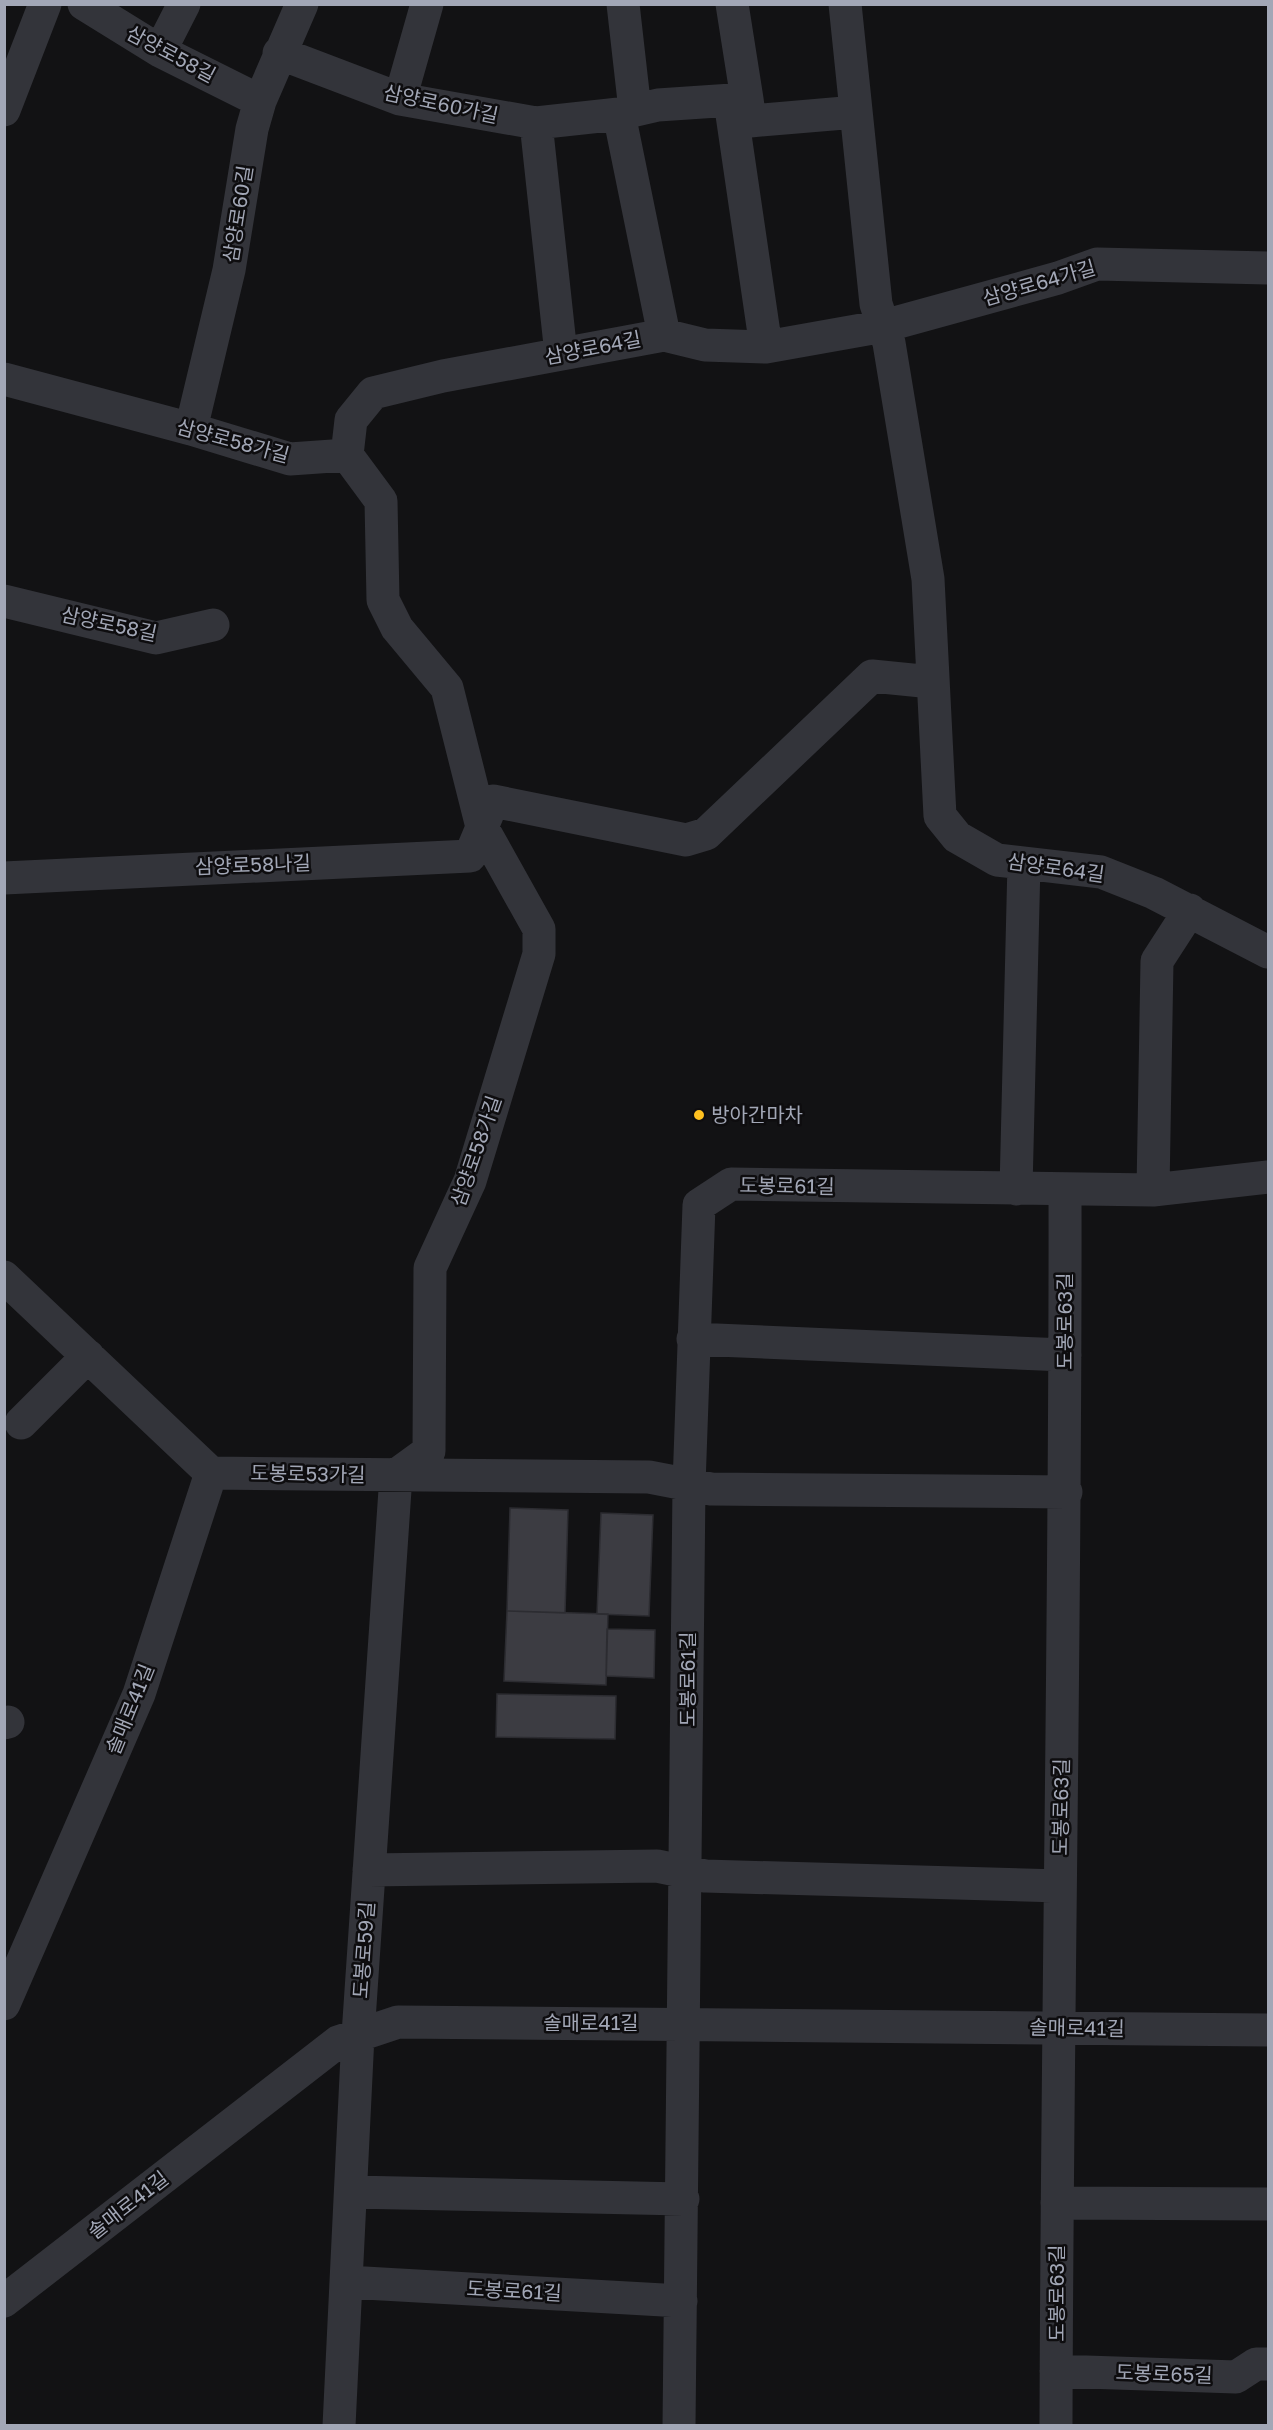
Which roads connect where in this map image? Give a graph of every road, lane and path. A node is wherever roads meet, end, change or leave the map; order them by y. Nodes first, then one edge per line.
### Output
1 (45, 4) edge
2 (84, 4) edge
3 (184, 4) edge
4 (302, 4) edge
5 (428, 4) edge
6 (623, 4) edge
7 (732, 4) edge
8 (845, 4) edge
9 (160, 51) junction
10 (279, 53) junction
11 (400, 99) junction
12 (738, 100) junction
13 (260, 101) junction
14 (4, 110) edge
15 (627, 112) junction
16 (856, 112) junction
17 (536, 123) junction
18 (1269, 268) edge
19 (884, 326) junction
20 (664, 334) junction
21 (766, 347) junction
22 (561, 354) junction
23 (4, 379) edge
24 (191, 429) junction
25 (347, 455) junction
26 (4, 601) edge
27 (213, 625) dead end
28 (932, 682) junction
29 (482, 826) junction
30 (1024, 863) junction
31 (4, 878) edge
32 (1190, 910) junction
33 (1269, 952) edge
34 (1267, 1184) edge
35 (1016, 1189) junction
36 (1065, 1189) junction
37 (1153, 1190) junction
38 (4, 1277) edge
39 (693, 1339) junction
40 (1065, 1355) junction
41 (88, 1356) junction
42 (21, 1423) dead end
43 (211, 1473) junction
44 (396, 1475) junction
45 (689, 1485) junction
46 (1066, 1492) junction
47 (369, 1870) junction
48 (686, 1873) junction
49 (1060, 1886) junction
50 (4, 2004) edge
51 (685, 2024) junction
52 (1058, 2028) junction
53 (1269, 2030) edge
54 (358, 2035) junction
55 (351, 2192) junction
56 (683, 2199) junction
57 (1057, 2203) junction
58 (1269, 2204) edge
59 (347, 2282) junction
60 (4, 2301) edge
61 (681, 2301) junction
62 (1269, 2364) edge
63 (1056, 2371) junction
64 (339, 2426) edge
65 (679, 2426) edge
66 (1056, 2426) edge

1 - 14 street
2 - 9 street, 삼양로58길
3 - 9 street
4 - 10 street, 삼양로60길
5 - 11 street
6 - 15 street
7 - 12 street
8 - 16 street, 삼양로64길
9 - 13 street, 삼양로58길
10 - 11 street, 삼양로60가길
10 - 13 street, 삼양로60길
11 - 17 street, 삼양로60가길
12 - 15 street, 삼양로60가길
12 - 16 street
12 - 21 street
13 - 24 street, 삼양로60길
15 - 17 street, 삼양로60가길
15 - 20 street
16 - 19 street, 삼양로64길
17 - 22 street
18 - 19 street, 삼양로64가길
19 - 21 street, 삼양로64길
19 - 28 street, 삼양로64길
20 - 21 street, 삼양로64길
20 - 22 street, 삼양로64길
22 - 25 street, 삼양로64길
23 - 24 street, 삼양로58가길
24 - 25 street, 삼양로58가길
25 - 29 street, 삼양로58가길
26 - 27 street, 삼양로58길
28 - 29 street
28 - 30 street, 삼양로64길
29 - 31 street, 삼양로58나길
29 - 44 street, 삼양로58가길
30 - 32 street, 삼양로64길
30 - 35 street
32 - 33 street, 삼양로64길
32 - 37 street
34 - 37 street, 도봉로61길
35 - 36 street, 도봉로61길
35 - 39 street, 도봉로61길
36 - 37 street, 도봉로61길
36 - 40 street, 도봉로63길
38 - 41 street
39 - 40 street
39 - 45 street, 도봉로61길
40 - 46 street, 도봉로63길
41 - 42 street
41 - 43 street
43 - 44 street, 도봉로53가길
43 - 50 street, 솔매로41길
44 - 45 street, 도봉로53가길
44 - 47 street, 도봉로59길
45 - 46 street
45 - 48 street, 도봉로61길
46 - 49 street, 도봉로63길
47 - 48 street
47 - 54 street, 도봉로59길
48 - 49 street
48 - 51 street, 도봉로61길
49 - 52 street, 도봉로63길
51 - 52 street, 솔매로41길
51 - 54 street, 솔매로41길
51 - 56 street, 도봉로61길
52 - 53 street, 솔매로41길
52 - 57 street, 도봉로63길
54 - 55 street, 도봉로59길
54 - 60 street, 솔매로41길
55 - 56 street
55 - 59 street, 도봉로59길
56 - 61 street, 도봉로61길
57 - 58 street
57 - 63 street, 도봉로63길
59 - 61 street, 도봉로61길
59 - 64 street, 도봉로59길
61 - 65 street, 도봉로61길
62 - 63 street, 도봉로65길
63 - 66 street, 도봉로63길

